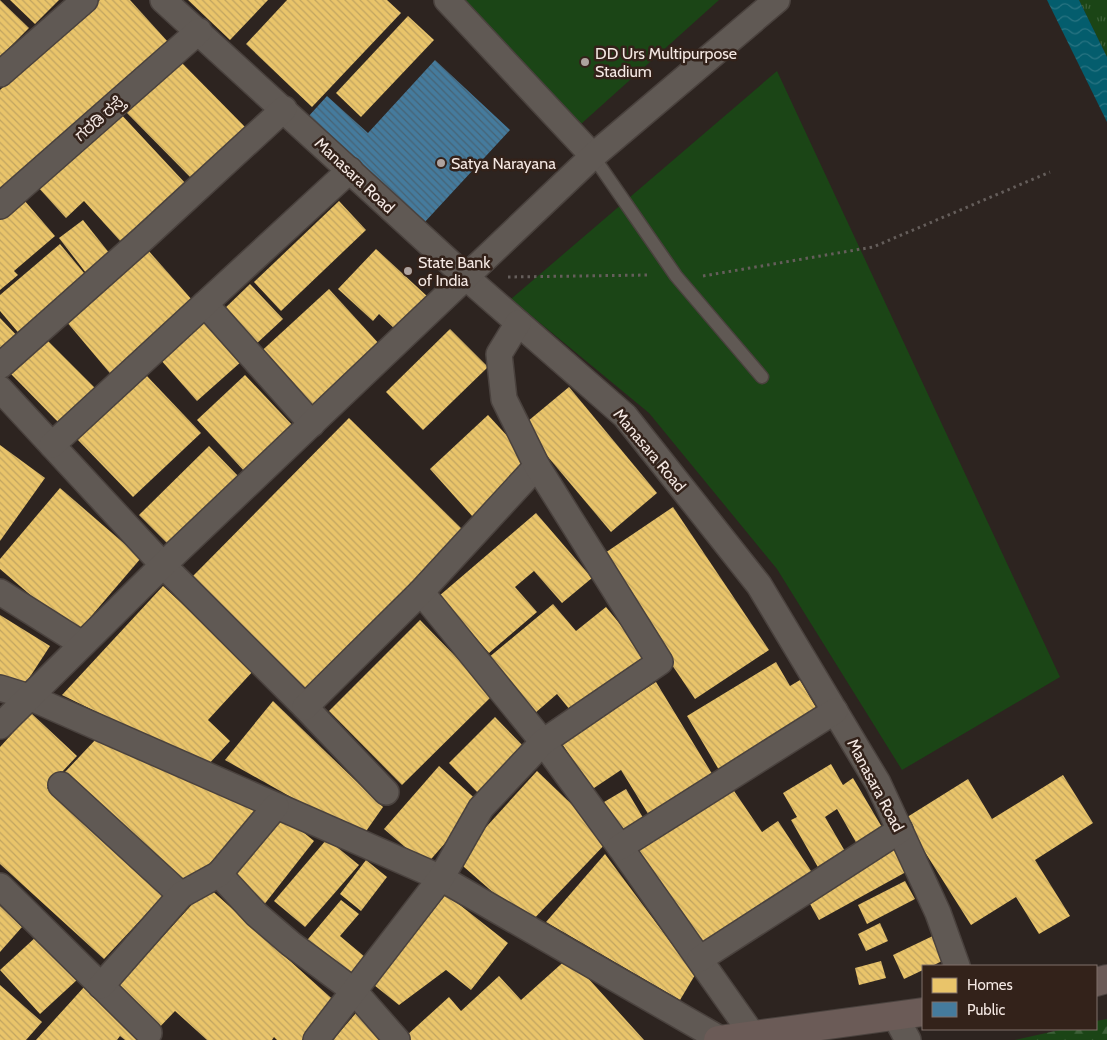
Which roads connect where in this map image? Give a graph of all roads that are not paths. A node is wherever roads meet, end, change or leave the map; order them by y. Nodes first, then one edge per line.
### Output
1 (85, 0) edge
2 (163, 0) edge
3 (447, 0) edge
4 (777, 0) edge
5 (199, 31) junction
6 (0, 74) edge
7 (284, 109) junction
8 (593, 156) junction
9 (350, 170) junction
10 (0, 206) edge
11 (466, 278) junction
12 (205, 304) junction
13 (518, 323) junction
14 (0, 366) edge
15 (762, 377) dead end
16 (0, 389) edge
17 (312, 424) junction
18 (52, 445) junction
19 (537, 466) junction
20 (163, 565) junction
21 (0, 592) edge
22 (421, 592) junction
23 (82, 644) junction
24 (0, 688) edge
25 (28, 697) junction
26 (305, 707) junction
27 (835, 711) junction
28 (0, 726) edge
29 (543, 742) junction
30 (61, 785) dead end
31 (386, 792) dead end
32 (276, 806) junction
33 (900, 830) junction
34 (620, 847) junction
35 (219, 874) junction
36 (441, 878) junction
37 (0, 886) edge
38 (181, 895) junction
39 (700, 959) junction
40 (957, 965) edge
41 (101, 986) junction
42 (354, 991) junction
43 (922, 1012) edge
44 (895, 1016) junction
45 (148, 1033) dead end
46 (752, 1034) junction
47 (719, 1039) edge
48 (316, 1040) edge
49 (397, 1040) edge
50 (908, 1040) edge

1 - 6 street
2 - 5 street, Manasara Road
3 - 8 street
4 - 8 street
5 - 7 street, Manasara Road
5 - 10 street, ಗರಡಿ ರಸ್ತೆ
7 - 9 street, Manasara Road
7 - 14 street
8 - 11 street
8 - 15 lane
9 - 11 street, Manasara Road
9 - 12 street
11 - 13 street, Manasara Road
11 - 17 street
12 - 17 street
12 - 18 street
13 - 19 street
13 - 27 street, Manasara Road
16 - 18 street
17 - 20 street
18 - 20 street
19 - 22 street
19 - 29 street
20 - 23 street
20 - 26 street
21 - 23 street
22 - 26 street
22 - 29 street
23 - 25 street
24 - 25 street
25 - 28 street
25 - 32 street
26 - 31 street
27 - 33 street, Manasara Road
27 - 34 street
29 - 34 street
29 - 36 street
30 - 38 street
32 - 35 street
32 - 36 street
33 - 39 street
33 - 40 street, Manasara Road
34 - 39 street
35 - 38 street
35 - 42 street
36 - 42 street
36 - 47 street
37 - 41 street
38 - 41 street
39 - 46 street
41 - 45 street
42 - 48 street
42 - 49 street
43 - 44 main road
44 - 46 main road
44 - 50 street
46 - 47 main road

